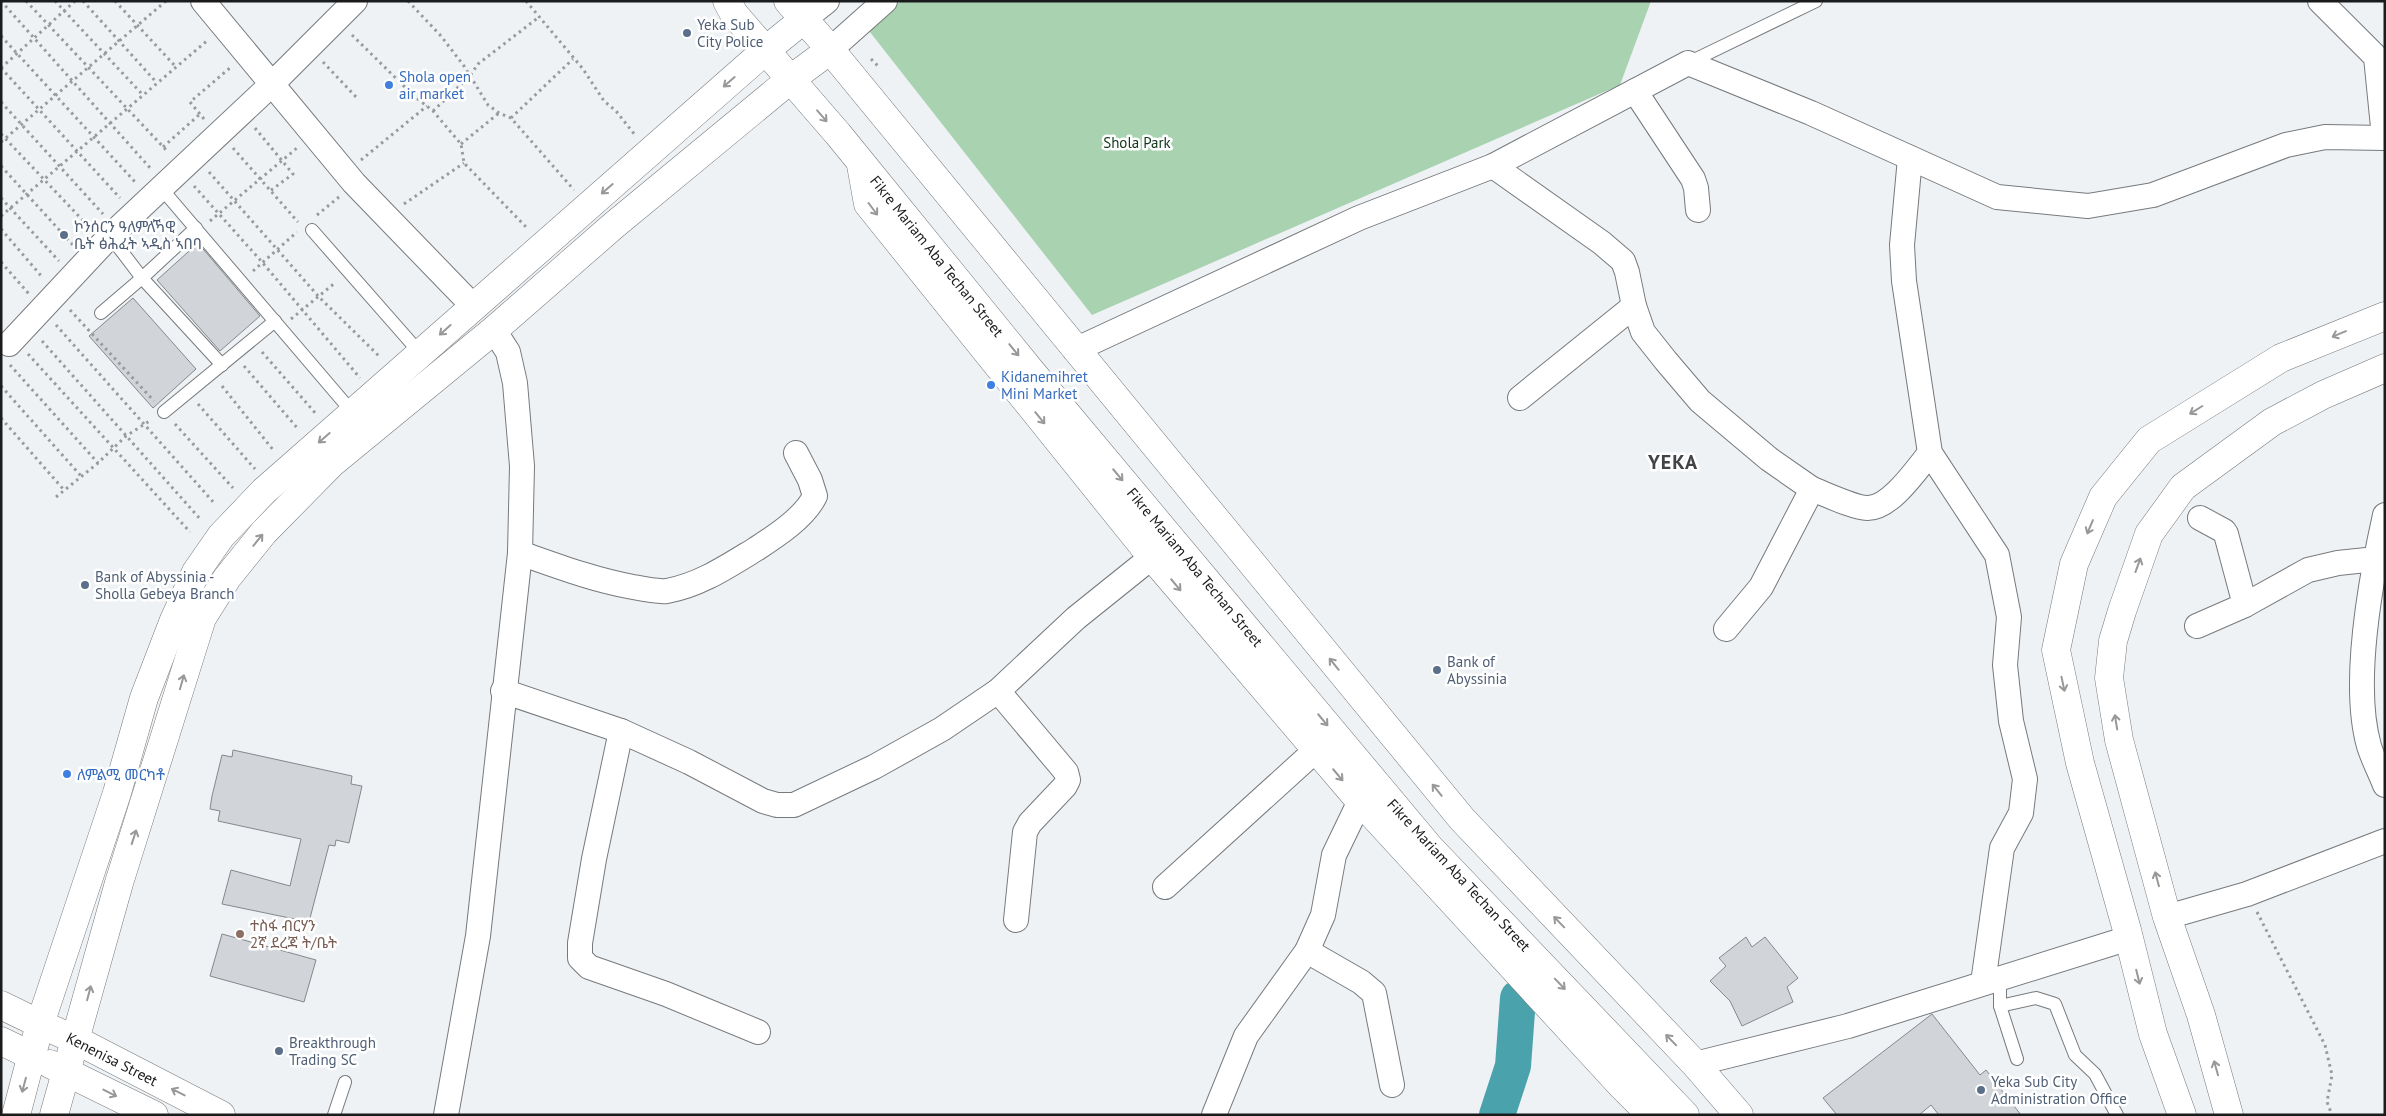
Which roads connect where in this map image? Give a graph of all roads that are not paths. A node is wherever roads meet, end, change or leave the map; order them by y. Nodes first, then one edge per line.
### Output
1 (203, 1) edge
2 (355, 1) edge
3 (827, 1) edge
4 (885, 1) edge
5 (1816, 1) edge
6 (2320, 1) edge
7 (726, 6) edge
8 (796, 10) edge
9 (766, 50) junction
10 (830, 50) junction
11 (2380, 51) edge
12 (1688, 63) junction
13 (790, 79) junction
14 (271, 84) junction
15 (1635, 91) junction
16 (2384, 137) edge
17 (1910, 158) junction
18 (861, 163) junction
19 (1494, 166) junction
20 (150, 198) junction
21 (1698, 210) dead end
22 (308, 228) road end
23 (197, 229) junction
24 (142, 278) junction
25 (473, 306) junction
26 (1634, 306) junction
27 (101, 313) dead end
28 (2385, 316) edge
29 (278, 325) junction
30 (494, 330) junction
31 (20, 333) edge
32 (1075, 350) junction
33 (420, 353) junction
34 (2385, 368) edge
35 (217, 369) junction
36 (1520, 398) dead end
37 (164, 412) road end
38 (353, 413) junction
39 (796, 453) dead end
40 (1930, 453) junction
41 (1812, 489) junction
42 (2385, 515) edge
43 (2200, 518) dead end
44 (520, 553) junction
45 (1152, 557) junction
46 (2376, 558) junction
47 (2245, 605) junction
48 (2197, 626) dead end
49 (1726, 629) dead end
50 (503, 691) junction
51 (998, 691) junction
52 (621, 731) junction
53 (1316, 750) junction
54 (2385, 785) edge
55 (117, 793) junction
56 (146, 800) junction
57 (1360, 801) junction
58 (1462, 820) junction
59 (2385, 841) edge
60 (1430, 848) junction
61 (1165, 887) dead end
62 (2167, 917) junction
63 (1016, 920) dead end
64 (2129, 938) junction
65 (1307, 951) junction
66 (1991, 981) junction
67 (1, 1005) edge
68 (2000, 1006) junction
69 (40, 1024) junction
70 (758, 1032) dead end
71 (76, 1040) junction
72 (1, 1041) edge
73 (32, 1056) junction
74 (2017, 1059) dead end
75 (1695, 1064) junction
76 (67, 1071) junction
77 (345, 1082) dead end
78 (1392, 1085) dead end
79 (16, 1115) edge
80 (54, 1115) edge
81 (154, 1115) edge
82 (221, 1115) edge
83 (334, 1115) edge
84 (446, 1115) edge
85 (1214, 1115) edge
86 (1651, 1115) edge
87 (1685, 1115) edge
88 (1739, 1115) edge
89 (2117, 1115) edge
90 (2182, 1115) edge
91 (2229, 1115) edge

1 - 14 street
2 - 14 street
3 - 8 street
4 - 10 street
5 - 12 lane
6 - 11 street
7 - 9 main road, Fikre Mariam Aba Techan Street
8 - 9 main road
8 - 10 main road
9 - 13 main road, Fikre Mariam Aba Techan Street
9 -> 25 main road
10 - 13 main road
10 - 32 main road
11 - 16 street
12 - 15 street
12 - 17 street
13 -> 18 main road, Fikre Mariam Aba Techan Street
13 - 30 main road
14 - 20 street
14 - 25 street
15 - 19 street
15 - 21 street
16 - 17 street
17 - 40 street
18 -> 45 main road
18 -> 60 main road, Fikre Mariam Aba Techan Street
19 - 26 street
19 - 32 street
20 - 23 lane
20 - 24 lane
20 - 31 street
22 - 33 lane
23 - 24 lane
23 - 29 lane
24 - 27 lane
24 - 35 lane
25 -> 33 main road
26 - 36 street
26 - 41 street
28 -> 64 main road
29 - 35 lane
29 - 38 lane
30 - 44 street
56 -> 30 main road
58 -> 32 main road
33 - 38 main road
62 -> 34 main road
35 - 37 lane
38 -> 55 main road
39 - 44 street
40 - 41 street
40 - 66 street
41 - 49 street
42 - 46 street
43 - 47 street
44 - 50 street
45 - 51 street
45 -> 53 main road
46 - 47 street
46 - 54 street
47 - 48 street
50 - 52 street
50 - 84 street
51 - 52 street
51 - 63 street
52 - 70 street
53 -> 57 main road
53 - 61 street
55 - 56 main road
55 - 69 main road
71 -> 56 main road
57 - 65 street
57 - 86 main road
58 - 60 main road
75 -> 58 main road
59 - 62 street
60 -> 87 main road, Fikre Mariam Aba Techan Street
91 -> 62 main road
64 - 66 street
64 -> 90 main road
65 - 78 street
65 - 85 street
66 - 68 lane
66 - 75 street
67 - 69 main road, Kenenisa Street
68 - 74 lane
68 - 89 lane
69 - 71 main road, Kenenisa Street
69 - 73 main road
71 - 76 main road
82 -> 71 main road, Kenenisa Street
72 - 73 main road, Kenenisa Street
73 - 76 main road, Kenenisa Street
73 -> 79 main road
75 - 88 main road
76 - 80 main road
76 -> 81 main road, Kenenisa Street
77 - 83 lane

